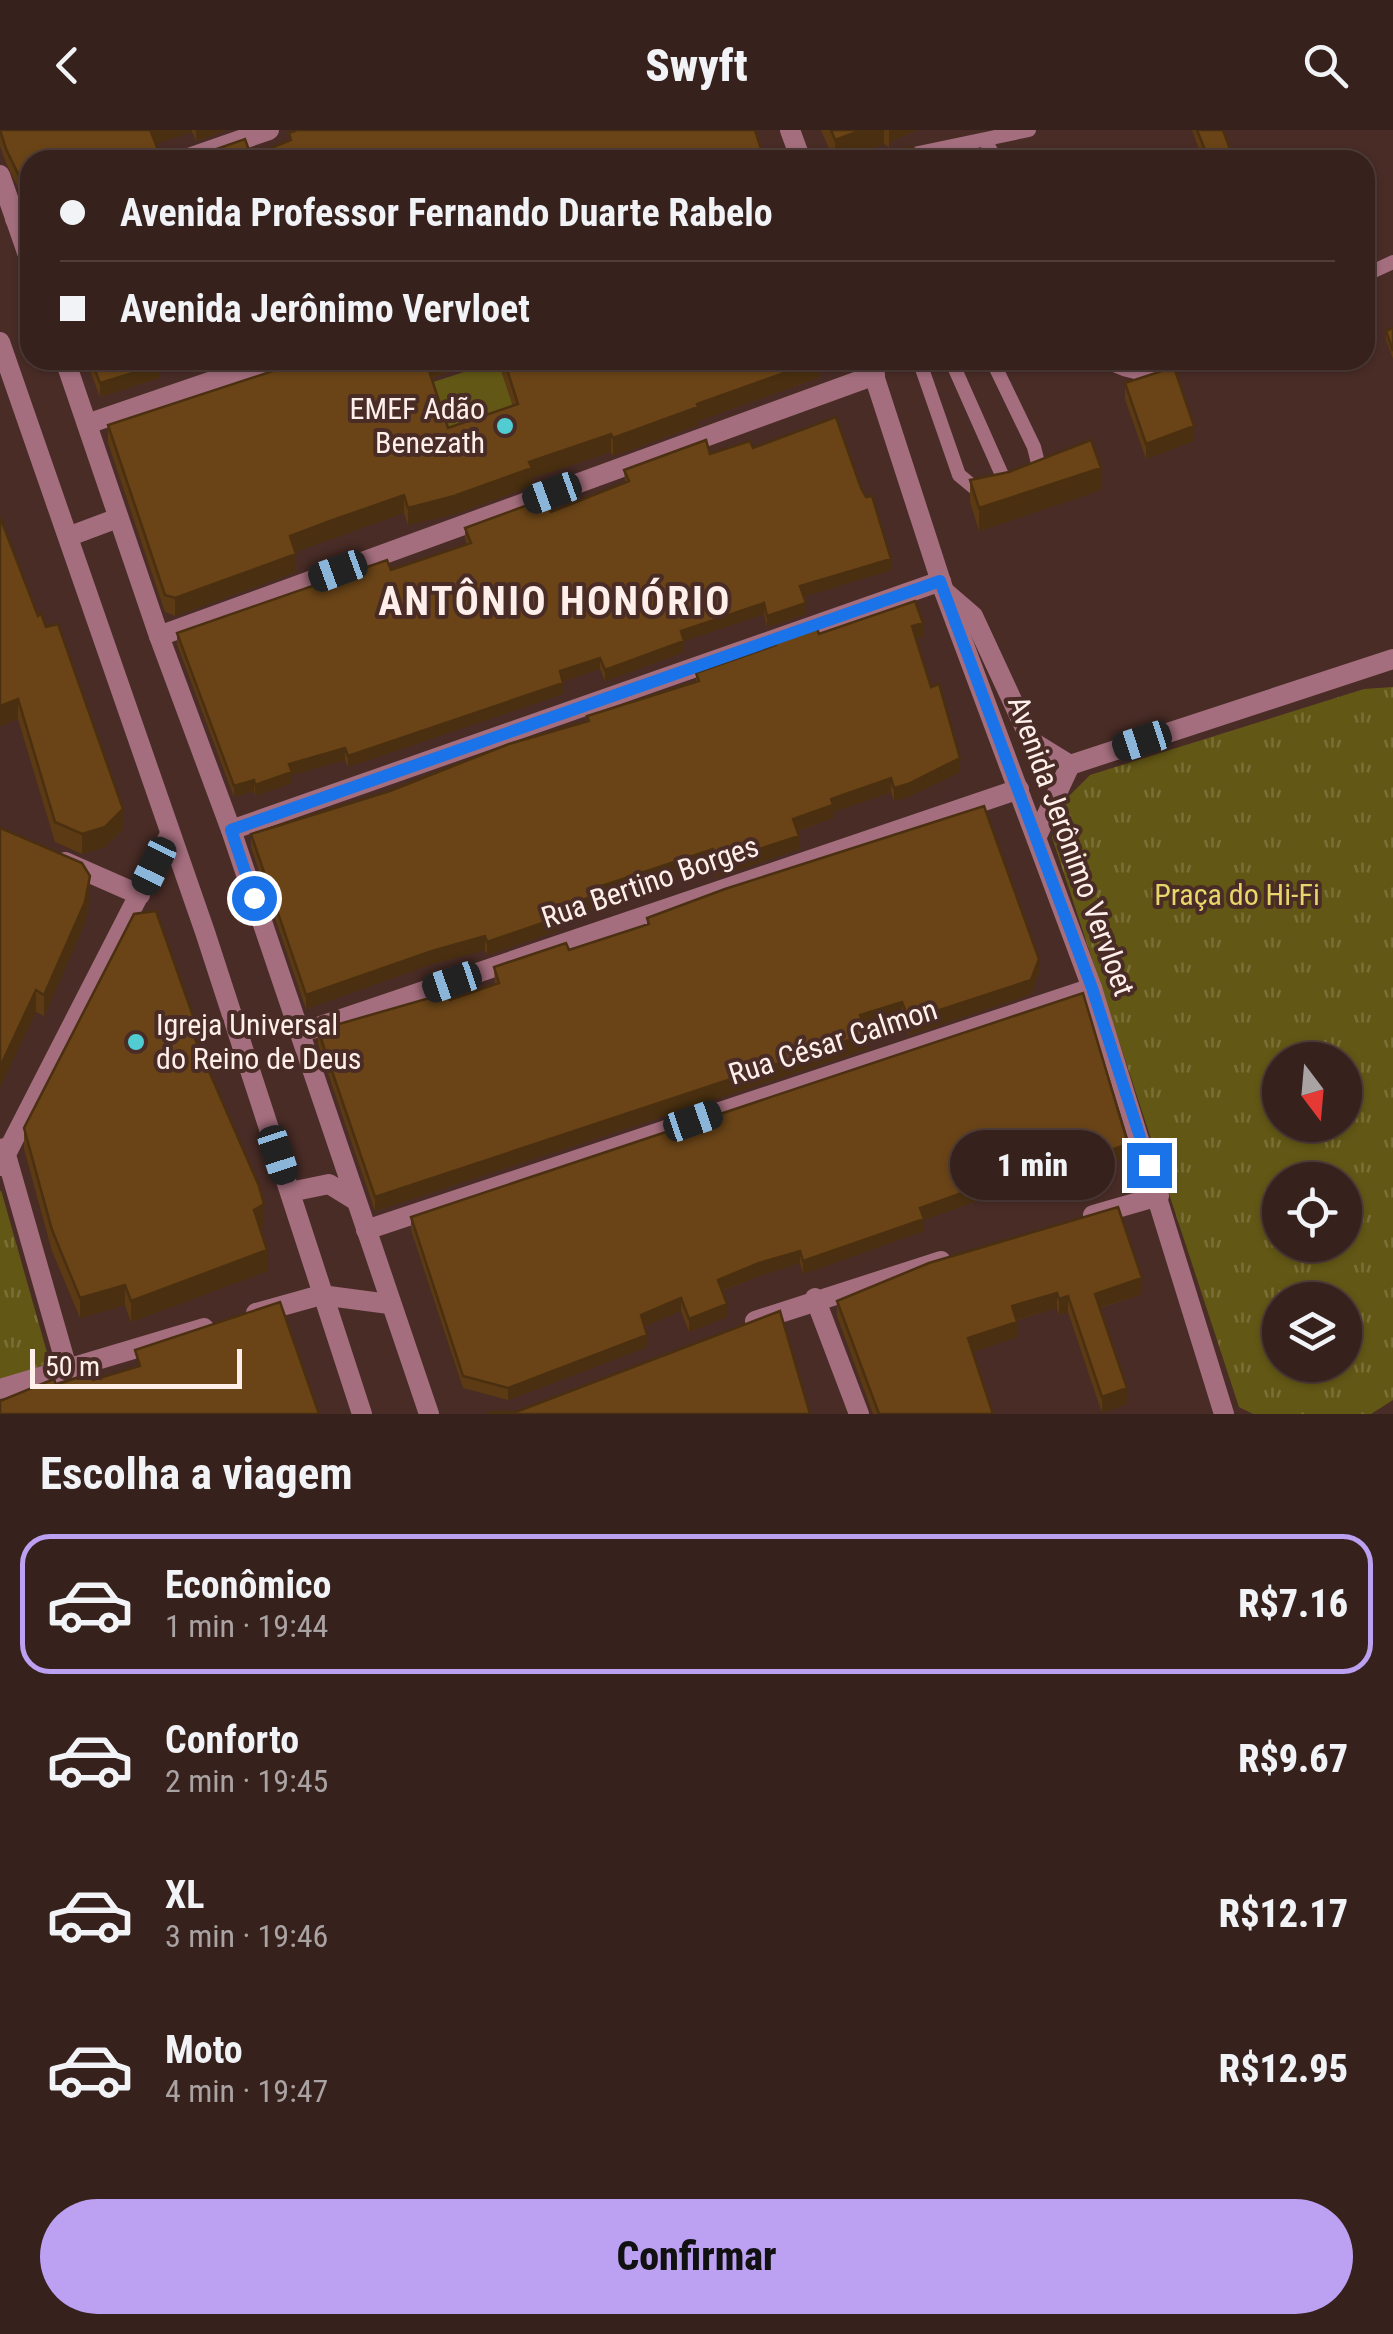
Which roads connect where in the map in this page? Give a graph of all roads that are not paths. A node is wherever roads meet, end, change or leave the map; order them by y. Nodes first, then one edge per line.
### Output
1 (268, 130) edge
2 (1029, 130) edge
3 (985, 140) junction
4 (212, 150) edge
5 (935, 150) edge
6 (990, 150) edge
7 (0, 174) edge
8 (20, 211) edge
9 (0, 342) edge
10 (68, 370) edge
11 (245, 370) edge
12 (867, 370) edge
13 (873, 370) edge
14 (923, 370) edge
15 (955, 370) edge
16 (997, 370) edge
17 (1121, 370) edge
18 (1158, 370) edge
19 (87, 424) junction
20 (1006, 484) junction
21 (118, 518) junction
22 (70, 536) junction
23 (942, 586) junction
24 (159, 636) junction
25 (1393, 659) edge
26 (1070, 764) junction
27 (1019, 789) junction
28 (231, 830) junction
29 (169, 836) junction
30 (1037, 836) junction
31 (52, 856) edge
32 (140, 895) junction
33 (1092, 988) junction
34 (300, 1033) junction
35 (2, 1152) edge
36 (290, 1192) junction
37 (1158, 1196) junction
38 (356, 1200) junction
39 (1063, 1224) edge
40 (366, 1230) junction
41 (968, 1253) edge
42 (321, 1295) junction
43 (815, 1298) junction
44 (389, 1304) junction
45 (726, 1332) edge
46 (67, 1368) junction
47 (0, 1390) edge
48 (1223, 1410) edge
49 (366, 1412) edge
50 (430, 1414) edge
51 (858, 1414) edge
52 (1243, 1414) edge

1 - 4 street
2 - 3 lane
3 - 5 lane
3 - 6 lane
7 - 8 street
9 - 22 street
10 - 19 street
11 - 19 street
12 - 24 street
13 - 23 street, Avenida Jerônimo Vervloet
14 - 20 lane
15 - 20 lane
16 - 20 lane
17 - 18 lane
19 - 21 street
21 - 22 street
21 - 24 street
22 - 29 street
23 - 26 street
23 - 27 street, Avenida Jerônimo Vervloet
23 - 28 street
24 - 28 street
25 - 26 street
26 - 30 street
27 - 30 street, Avenida Jerônimo Vervloet
27 - 34 street, Rua Bertino Borges
28 - 34 street
29 - 32 street
29 - 36 street
30 - 33 street, Avenida Jerônimo Vervloet
31 - 32 street
32 - 35 street
33 - 37 street, Avenida Jerônimo Vervloet
33 - 40 street, Rua César Calmon
34 - 38 street
35 - 46 street
36 - 38 street
36 - 42 street
37 - 39 street
37 - 48 street, Avenida Jerônimo Vervloet
38 - 40 street
40 - 44 street
41 - 43 street
42 - 44 street
42 - 46 street
42 - 49 street
43 - 45 street
43 - 51 street
44 - 50 street
46 - 47 street
48 - 52 street

